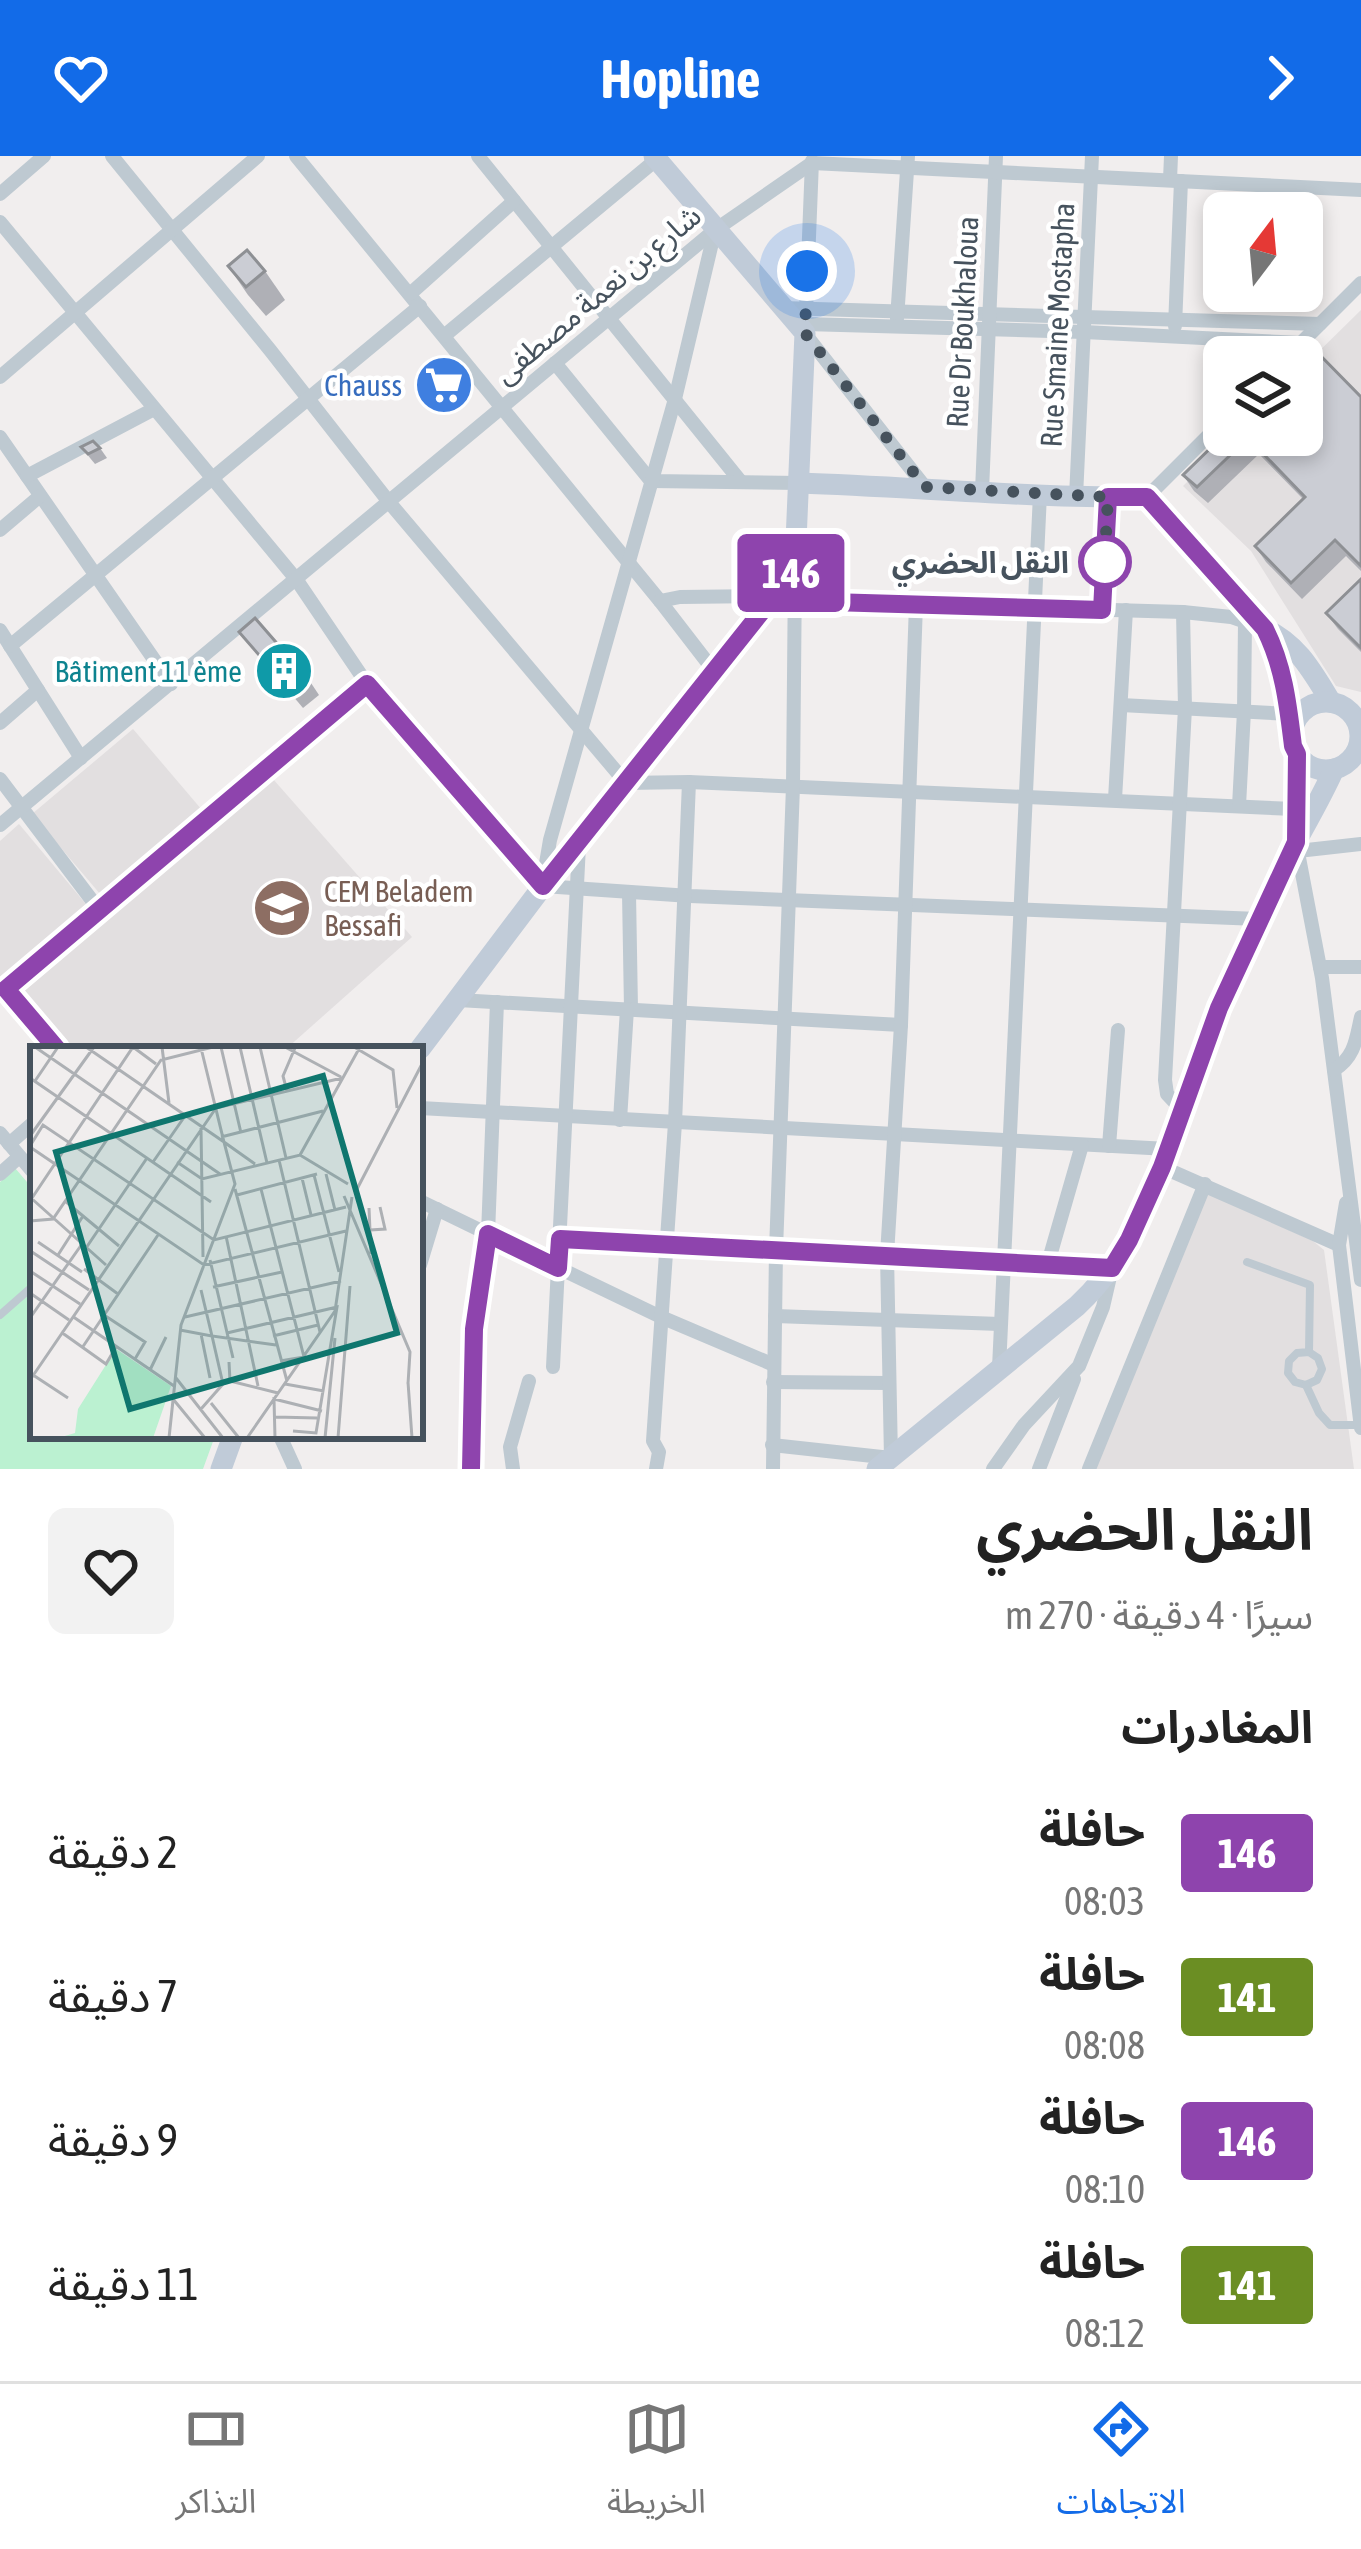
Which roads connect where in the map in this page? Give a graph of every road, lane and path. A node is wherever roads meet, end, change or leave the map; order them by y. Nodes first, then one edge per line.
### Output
1 (44, 156) edge
2 (112, 156) edge
3 (258, 156) edge
4 (296, 156) edge
5 (478, 156) edge
6 (1092, 156) edge
7 (1171, 156) edge
8 (655, 158) edge
9 (812, 159) edge
10 (908, 162) edge
11 (996, 164) edge
12 (1091, 177) junction
13 (1175, 181) junction
14 (1361, 190) edge
15 (0, 194) edge
16 (514, 200) junction
17 (0, 222) edge
18 (172, 230) junction
19 (715, 230) junction
20 (551, 247) junction
21 (1361, 283) edge
22 (415, 300) junction
23 (806, 307) junction
24 (782, 308) junction
25 (898, 310) junction
26 (74, 314) junction
27 (610, 317) junction
28 (1176, 319) junction
29 (989, 321) junction
30 (1084, 324) junction
31 (1320, 324) junction
32 (897, 326) junction
33 (805, 328) junction
34 (444, 336) junction
35 (1308, 336) edge
36 (1175, 337) junction
37 (1203, 338) edge
38 (555, 363) junction
39 (0, 377) edge
40 (308, 399) junction
41 (675, 399) junction
42 (502, 408) junction
43 (154, 409) junction
44 (0, 437) edge
45 (1203, 441) edge
46 (27, 476) junction
47 (212, 478) junction
48 (651, 481) junction
49 (741, 482) junction
50 (800, 483) junction
51 (925, 487) junction
52 (982, 490) junction
53 (1040, 494) junction
54 (40, 496) junction
55 (1076, 496) junction
56 (1108, 497) junction
57 (1147, 497) junction
58 (389, 502) junction
59 (0, 530) edge
60 (627, 561) junction
61 (96, 576) junction
62 (296, 579) junction
63 (784, 599) junction
64 (660, 602) junction
65 (916, 604) junction
66 (1036, 608) junction
67 (1102, 610) junction
68 (1126, 610) junction
69 (1184, 612) junction
70 (1255, 625) junction
71 (0, 630) edge
72 (10, 646) junction
73 (714, 671) junction
74 (171, 684) junction
75 (367, 684) junction
76 (38, 690) junction
77 (1331, 702) junction
78 (1121, 705) junction
79 (1185, 708) junction
80 (1244, 711) junction
81 (1358, 715) edge
82 (0, 722) edge
83 (1291, 722) junction
84 (581, 729) junction
85 (1360, 746) edge
86 (1297, 754) junction
87 (81, 758) junction
88 (1334, 769) junction
89 (0, 779) edge
90 (688, 782) junction
91 (626, 783) junction
92 (793, 786) junction
93 (910, 791) junction
94 (1028, 797) junction
95 (1114, 799) junction
96 (1180, 803) junction
97 (1239, 806) junction
98 (22, 807) junction
99 (1294, 808) junction
100 (0, 825) edge
101 (579, 843) junction
102 (1361, 844) edge
103 (1297, 846) junction
104 (543, 886) junction
105 (577, 890) junction
106 (629, 893) junction
107 (684, 896) junction
108 (790, 901) junction
109 (905, 906) junction
110 (100, 911) junction
111 (1021, 911) junction
112 (1176, 916) junction
113 (1258, 919) junction
114 (1320, 967) junction
115 (1361, 967) edge
116 (3, 992) edge
117 (458, 1000) junction
118 (497, 1002) junction
119 (572, 1006) junction
120 (629, 1009) junction
121 (679, 1012) junction
122 (1361, 1017) edge
123 (786, 1018) junction
124 (901, 1025) junction
125 (1118, 1030) dead end
126 (54, 1046) edge
127 (422, 1046) edge
128 (1334, 1070) junction
129 (423, 1108) edge
130 (1182, 1110) junction
131 (493, 1113) junction
132 (566, 1117) junction
133 (620, 1120) junction
134 (675, 1124) junction
135 (782, 1130) junction
136 (893, 1136) junction
137 (1008, 1142) junction
138 (10, 1144) edge
139 (1082, 1145) junction
140 (1108, 1146) junction
141 (1166, 1158) junction
142 (30, 1168) edge
143 (0, 1174) edge
144 (1205, 1184) junction
145 (1349, 1186) junction
146 (423, 1202) edge
147 (436, 1209) junction
148 (488, 1234) junction
149 (560, 1239) junction
150 (666, 1244) junction
151 (1339, 1245) junction
152 (776, 1250) junction
153 (423, 1254) edge
154 (887, 1255) junction
155 (1003, 1261) junction
156 (1247, 1262) dead end
157 (1048, 1263) junction
158 (558, 1268) junction
159 (1112, 1268) junction
160 (1361, 1280) edge
161 (30, 1289) edge
162 (0, 1315) edge
163 (775, 1316) junction
164 (661, 1317) junction
165 (886, 1321) junction
166 (1000, 1324) junction
167 (1309, 1352) junction
168 (774, 1365) junction
169 (1079, 1366) junction
170 (553, 1367) dead end
171 (999, 1368) junction
172 (530, 1381) dead end
173 (773, 1382) junction
174 (889, 1383) junction
175 (1306, 1385) junction
176 (1361, 1426) edge
177 (232, 1439) edge
178 (281, 1439) edge
179 (772, 1445) junction
180 (882, 1466) edge
181 (221, 1469) edge
182 (295, 1469) edge
183 (471, 1469) edge
184 (512, 1469) edge
185 (656, 1469) edge
186 (773, 1469) edge
187 (993, 1469) edge
188 (1039, 1469) edge
189 (1089, 1469) edge

1 - 15 street
2 - 18 street
3 - 18 street
4 - 22 street
5 - 16 street
6 - 12 street, Rue Smaine Mostapha
7 - 13 street
8 - 19 street
8 - 20 street
9 - 10 street
9 - 19 street, شارع بن نعمة مصطفى
9 - 23 street
10 - 11 street
10 - 25 street
11 - 12 street
11 - 29 street, Rue Dr Boukhaloua
12 - 13 street
12 - 30 street, Rue Smaine Mostapha
13 - 14 street
13 - 28 street
16 - 20 street
16 - 22 street
17 - 26 street
18 - 26 street
18 - 40 street
19 - 24 street
19 - 27 street, شارع بن نعمة مصطفى
19 - 41 street
20 - 27 street
20 - 34 street
21 - 31 street
22 - 34 street
22 - 40 street
23 - 24 street
23 - 25 street
23 - 33 street
24 - 33 street
25 - 29 street
25 - 32 street
26 - 39 street
26 - 43 street
27 - 38 street, شارع بن نعمة مصطفى
27 - 41 street
28 - 30 street
28 - 31 street
28 - 36 street
29 - 30 street
29 - 32 street
29 - 52 street, Rue Dr Boukhaloua
30 - 36 street
30 - 55 street, Rue Smaine Mostapha
31 - 35 street
32 - 33 street
33 - 50 street
33 - 51 street
34 - 42 street
36 - 37 street
38 - 42 street, شارع بن نعمة مصطفى
38 - 48 street
40 - 47 street
40 - 58 street
41 - 48 street
41 - 49 street
42 - 58 street, شارع بن نعمة مصطفى
42 - 60 street
43 - 46 street
43 - 47 street
44 - 46 street
45 - 57 street
46 - 54 street
47 - 61 street
47 - 62 street
48 - 49 street
48 - 60 street
49 - 50 street
50 - 51 street
50 - 63 street
51 - 52 street
52 - 53 street
53 - 55 street
53 - 66 street
54 - 59 street
54 - 61 street
55 - 56 street
56 - 57 street
56 - 67 lane
57 - 70 street
58 - 62 street, شارع بن نعمة مصطفى
58 - 84 street
60 - 64 street
60 - 84 street
61 - 72 street
61 - 74 street
62 - 74 street, شارع بن نعمة مصطفى
62 - 75 street
63 - 64 street
63 - 65 street
63 - 73 street
63 - 92 street
64 - 73 street
65 - 66 street
65 - 93 street
66 - 67 street
66 - 94 street
67 - 68 street
68 - 69 street
68 - 78 street
69 - 70 street
69 - 79 street
70 - 77 street
70 - 80 street
70 - 83 street
71 - 72 street
72 - 76 street
73 - 91 street
74 - 87 street, شارع بن نعمة مصطفى
75 - 104 street
75 - 110 street
76 - 82 street
76 - 87 street
77 - 81 street
77 - 83 street
78 - 79 street
78 - 95 street
79 - 80 street
79 - 96 street
80 - 83 street
80 - 97 street
81 - 85 street
83 - 86 street
84 - 91 street
84 - 104 street
85 - 88 street
86 - 88 street
86 - 99 street
87 - 98 street, شارع بن نعمة مصطفى
88 - 103 street
89 - 98 street
90 - 91 street
90 - 92 street
90 - 107 street
91 - 101 street
92 - 93 street
92 - 108 street
93 - 94 street
93 - 109 street
94 - 95 street
94 - 111 street
95 - 96 street
96 - 97 street
96 - 112 street
97 - 99 street
98 - 100 street, شارع بن نعمة مصطفى
98 - 110 street
99 - 103 street
101 - 104 street
101 - 105 street
102 - 103 street
103 - 113 street
103 - 114 street
104 - 105 street
104 - 117 street
105 - 106 street
105 - 119 street
106 - 107 street
106 - 120 street
107 - 108 street
107 - 121 street
108 - 109 street
108 - 123 street
109 - 111 street
109 - 124 street
110 - 116 street
111 - 112 street
111 - 137 street
112 - 113 street
112 - 130 street
113 - 130 street
114 - 115 street
114 - 128 street
116 - 126 street
117 - 118 street
117 - 127 street
118 - 119 street
118 - 131 street
119 - 120 street
119 - 132 street
120 - 121 street
120 - 133 street
121 - 123 street
121 - 134 street
122 - 128 street
123 - 124 street
123 - 135 street
124 - 136 street
125 - 140 street
128 - 145 street
129 - 131 street
130 - 141 street
131 - 132 street
131 - 148 street
132 - 133 street
132 - 149 street
133 - 134 street
134 - 135 street
134 - 150 street
135 - 136 street
135 - 152 street
136 - 137 street
136 - 154 street
137 - 139 street
137 - 155 street
138 - 142 street
138 - 143 street
139 - 140 street
139 - 157 street
140 - 141 street
141 - 144 street
141 - 159 street
144 - 151 street
144 - 189 street
145 - 151 street
145 - 160 street
146 - 147 street
147 - 148 street
147 - 153 street
148 - 158 street
148 - 183 street
149 - 150 street
149 - 158 street
150 - 152 street
150 - 164 street
151 - 176 street
152 - 154 street
152 - 163 street
154 - 155 street
154 - 165 street
155 - 157 street
155 - 166 street
156 - 167 lane
157 - 159 street
158 - 164 street
158 - 170 street
159 - 169 street
159 - 171 street
161 - 162 lane
163 - 165 street
163 - 168 street
164 - 168 street
164 - 185 street
165 - 166 street
165 - 174 street
166 - 171 street
167 - 175 lane
167 - 175 lane
168 - 173 street
169 - 187 street
169 - 188 street
171 - 180 street
172 - 184 street
173 - 174 street
173 - 179 street
174 - 180 street
175 - 176 lane
177 - 181 street
178 - 182 street
179 - 180 street
179 - 186 street

